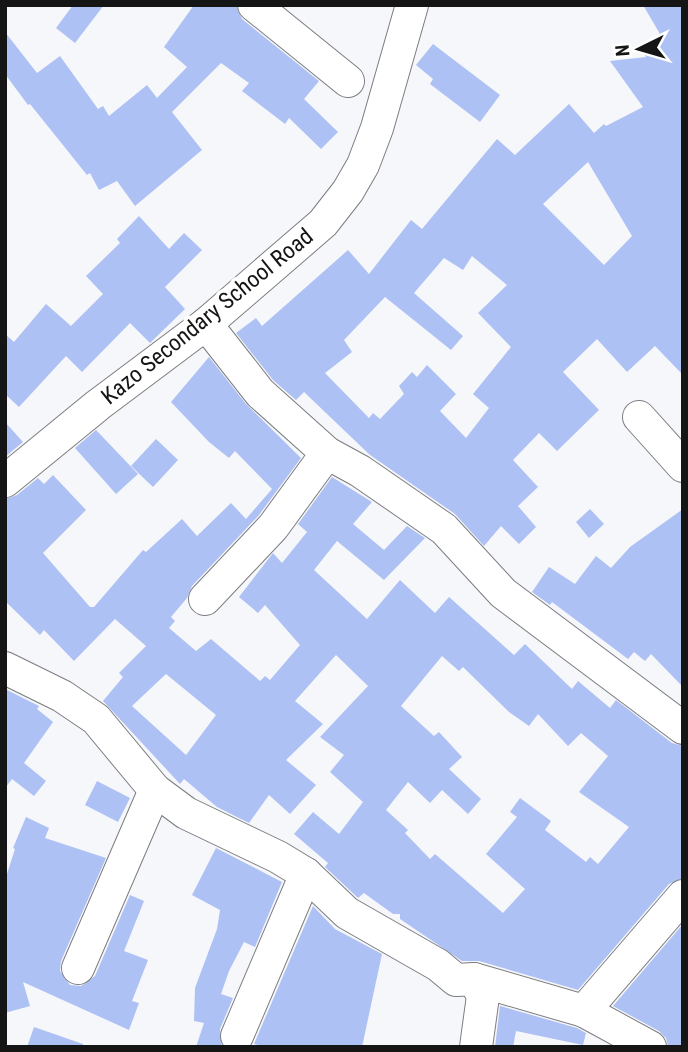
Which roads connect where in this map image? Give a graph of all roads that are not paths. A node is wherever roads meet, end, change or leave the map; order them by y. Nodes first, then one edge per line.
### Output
1 (254, 5) edge
2 (412, 5) edge
3 (348, 80) dead end
4 (206, 324) junction
5 (639, 417) dead end
6 (327, 453) junction
7 (683, 466) edge
8 (5, 481) edge
9 (205, 599) dead end
10 (5, 668) edge
11 (683, 727) edge
12 (155, 790) junction
13 (306, 874) junction
14 (683, 896) edge
15 (78, 968) dead end
16 (474, 979) junction
17 (584, 1012) junction
18 (237, 1036) dead end
19 (475, 1047) edge
20 (650, 1047) edge

1 - 3 street
2 - 4 street, Kazo Secondary School Road
4 - 6 street
4 - 8 street, Kazo Secondary School Road
5 - 7 street
6 - 9 street
6 - 11 street
10 - 12 street
12 - 13 street
12 - 15 street
13 - 16 street
13 - 18 street
14 - 17 street
16 - 17 street
16 - 19 street
17 - 20 street

